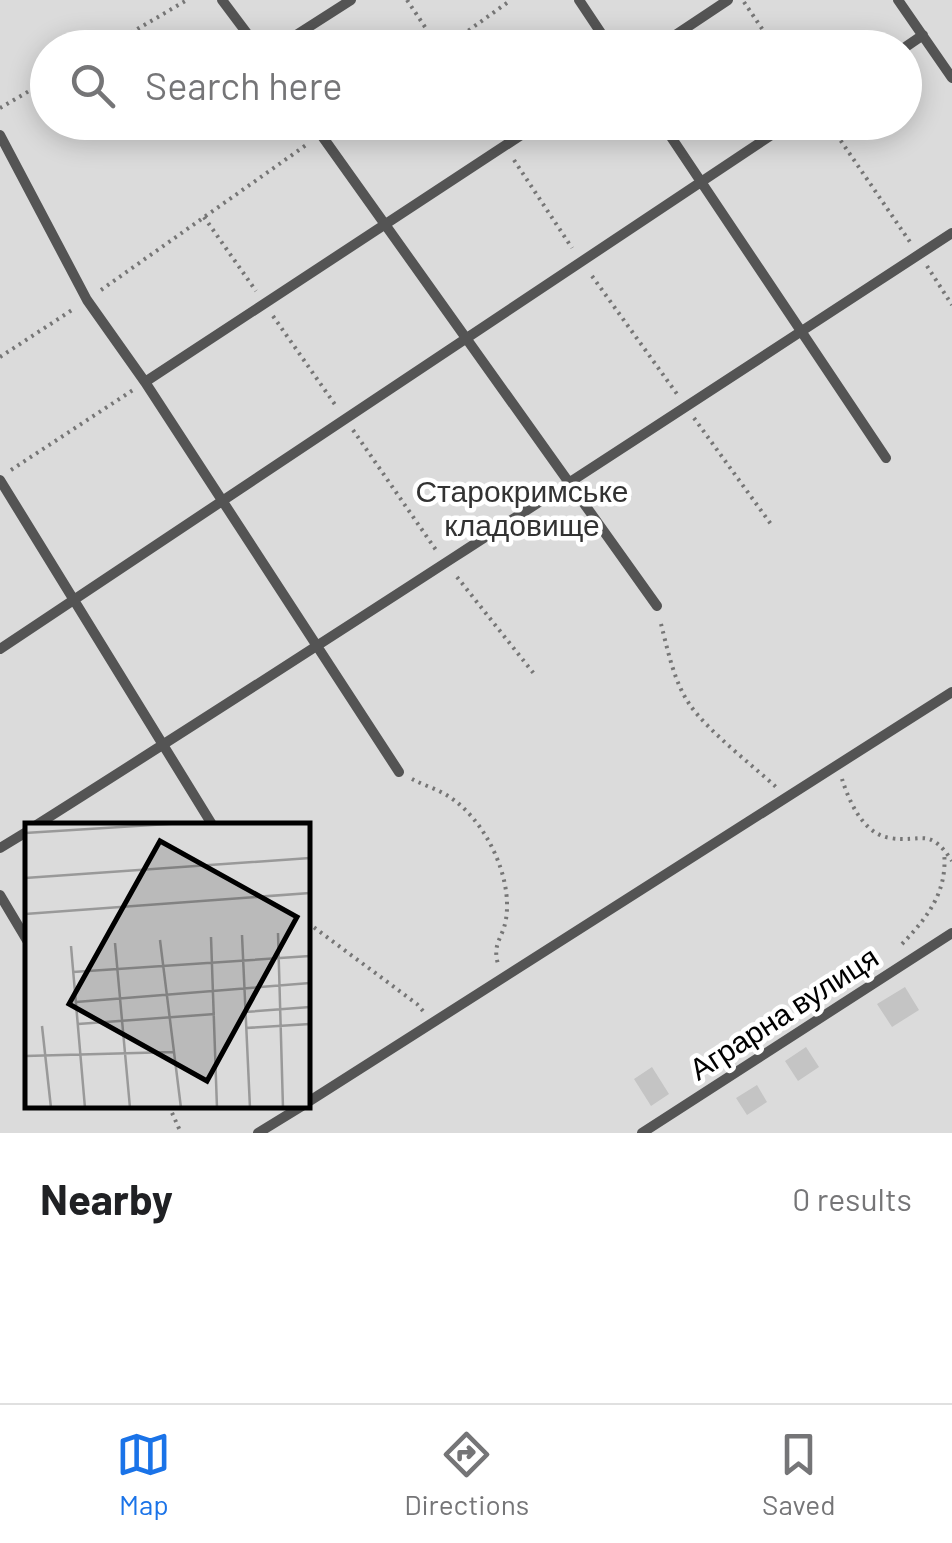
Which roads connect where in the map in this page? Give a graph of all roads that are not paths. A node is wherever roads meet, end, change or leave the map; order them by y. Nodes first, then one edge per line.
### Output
1 (222, 0) edge
2 (351, 0) edge
3 (579, 0) edge
4 (728, 0) edge
5 (898, 0) edge
6 (244, 30) edge
7 (304, 30) edge
8 (599, 30) edge
9 (683, 30) edge
10 (919, 30) edge
11 (922, 35) edge
12 (952, 78) edge
13 (0, 136) edge
14 (324, 140) edge
15 (514, 140) edge
16 (673, 140) edge
17 (764, 140) edge
18 (701, 182) junction
19 (385, 225) junction
20 (952, 233) edge
21 (801, 331) junction
22 (466, 339) junction
23 (145, 382) junction
24 (886, 458) dead end
25 (0, 478) edge
26 (568, 483) junction
27 (222, 501) junction
28 (74, 600) junction
29 (657, 606) road end
30 (318, 647) junction
31 (0, 648) edge
32 (952, 692) edge
33 (164, 744) junction
34 (399, 772) road end
35 (41, 823) edge
36 (211, 823) edge
37 (25, 832) edge
38 (0, 848) edge
39 (0, 895) edge
40 (952, 932) edge
41 (25, 937) edge
42 (310, 1100) edge
43 (298, 1108) edge
44 (258, 1133) edge
45 (642, 1133) edge

1 - 6 lane
2 - 7 lane
3 - 8 lane
4 - 9 lane
5 - 10 lane
11 - 12 lane
13 - 23 lane
14 - 19 lane
15 - 19 lane
16 - 18 lane
17 - 18 lane
18 - 21 lane
18 - 22 lane
19 - 22 lane
19 - 23 lane
20 - 21 lane
21 - 24 lane
21 - 26 lane
22 - 26 lane
22 - 27 lane
23 - 27 lane
25 - 28 lane
26 - 29 lane
26 - 30 lane
27 - 28 lane
27 - 30 lane
28 - 31 lane
28 - 33 lane
30 - 33 lane
30 - 34 lane
32 - 42 lane
33 - 35 lane
33 - 36 lane
37 - 38 lane
39 - 41 lane
40 - 45 lane, Аграрна вулиця
43 - 44 lane

